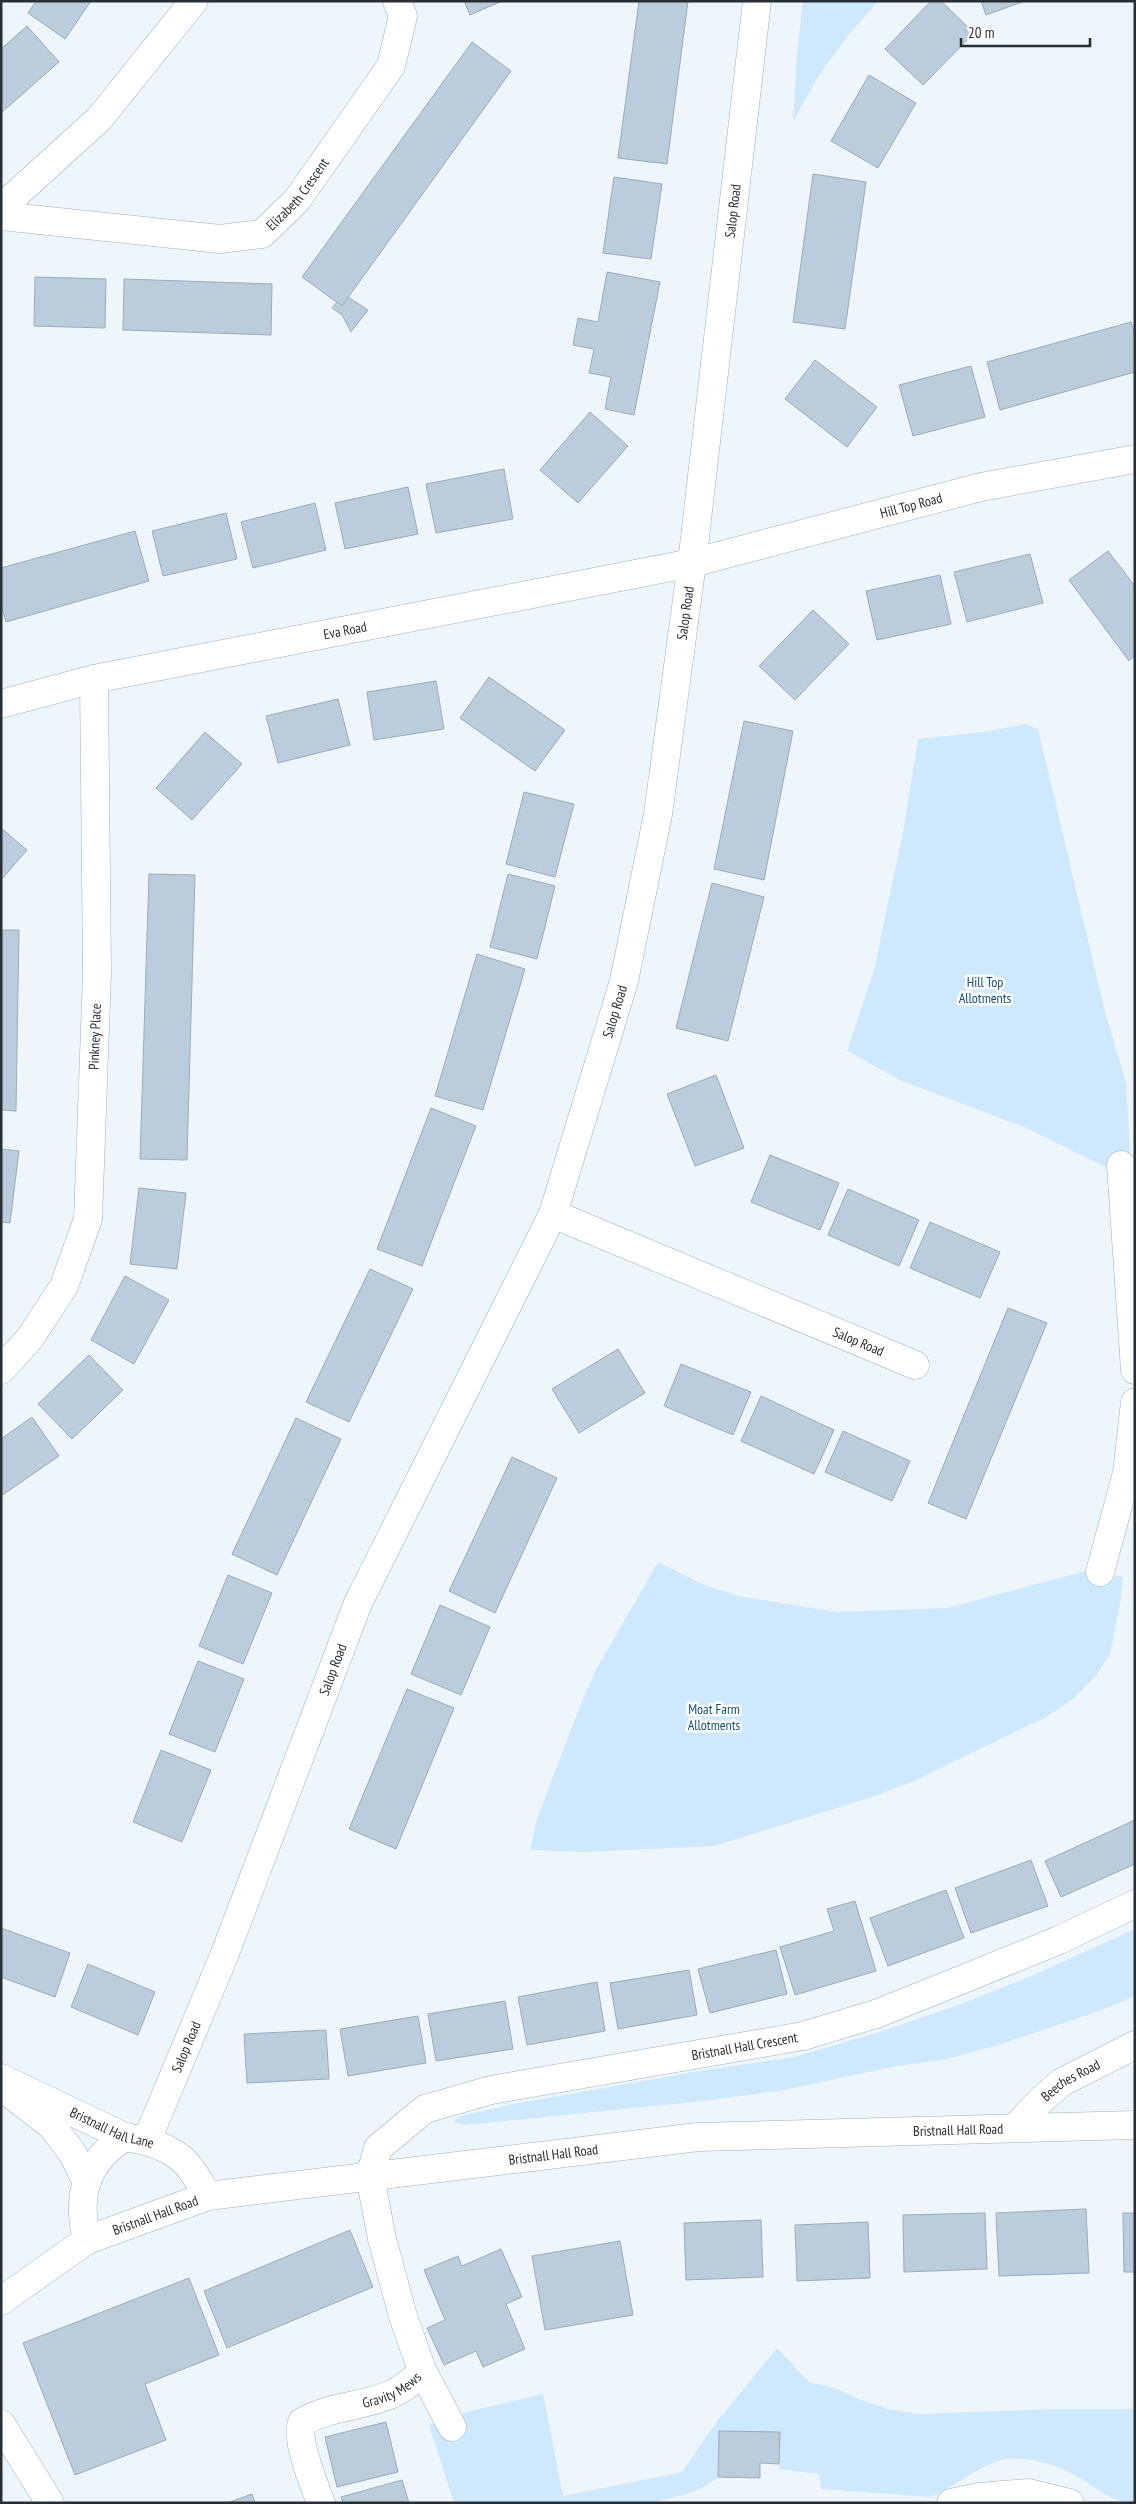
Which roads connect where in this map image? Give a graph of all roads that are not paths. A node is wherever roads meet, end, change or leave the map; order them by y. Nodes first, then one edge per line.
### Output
1 (194, 1) edge
2 (397, 1) edge
3 (757, 1) edge
4 (1, 208) edge
5 (1, 216) edge
6 (1135, 459) edge
7 (692, 564) junction
8 (94, 679) junction
9 (1, 704) edge
10 (1121, 1165) dead end
11 (553, 1214) junction
12 (915, 1366) dead end
13 (1, 1370) edge
14 (1135, 1370) edge
15 (1135, 1402) edge
16 (1131, 1474) edge
17 (1100, 1572) dead end
18 (1135, 1904) edge
19 (1135, 2045) edge
20 (1, 2078) edge
21 (1, 2086) edge
22 (1135, 2125) edge
23 (1015, 2128) junction
24 (136, 2139) junction
25 (370, 2176) junction
26 (87, 2183) junction
27 (208, 2196) junction
28 (88, 2240) junction
29 (1, 2301) edge
30 (422, 2370) junction
31 (1, 2424) edge
32 (452, 2427) dead end
33 (50, 2503) edge
34 (321, 2503) edge
35 (951, 2503) edge
36 (1070, 2503) edge

1 - 4 street
2 - 5 street, Elizabeth Crescent
3 - 7 street, Salop Road
6 - 7 street, Hill Top Road
7 - 8 street, Eva Road
7 - 11 street, Salop Road
8 - 9 street, Eva Road
8 - 13 street, Pinkney Place
10 - 14 street
11 - 12 street, Salop Road
11 - 24 street, Salop Road
15 - 16 street
16 - 17 street
18 - 25 street, Bristnall Hall Crescent
19 - 23 street, Beeches Road
20 - 24 street, Bristnall Hall Lane
21 - 26 street, Bristnall Hall Lane
22 - 23 street, Bristnall Hall Road
23 - 25 street, Bristnall Hall Road
24 - 26 street
24 - 27 street, Bristnall Hall Lane
25 - 27 street, Bristnall Hall Road
25 - 30 street, Gravity Mews
26 - 28 street
27 - 28 street, Bristnall Hall Road
28 - 29 street, Bristnall Hall Road
30 - 32 street
30 - 34 street, Gravity Mews
31 - 33 street
35 - 36 street

